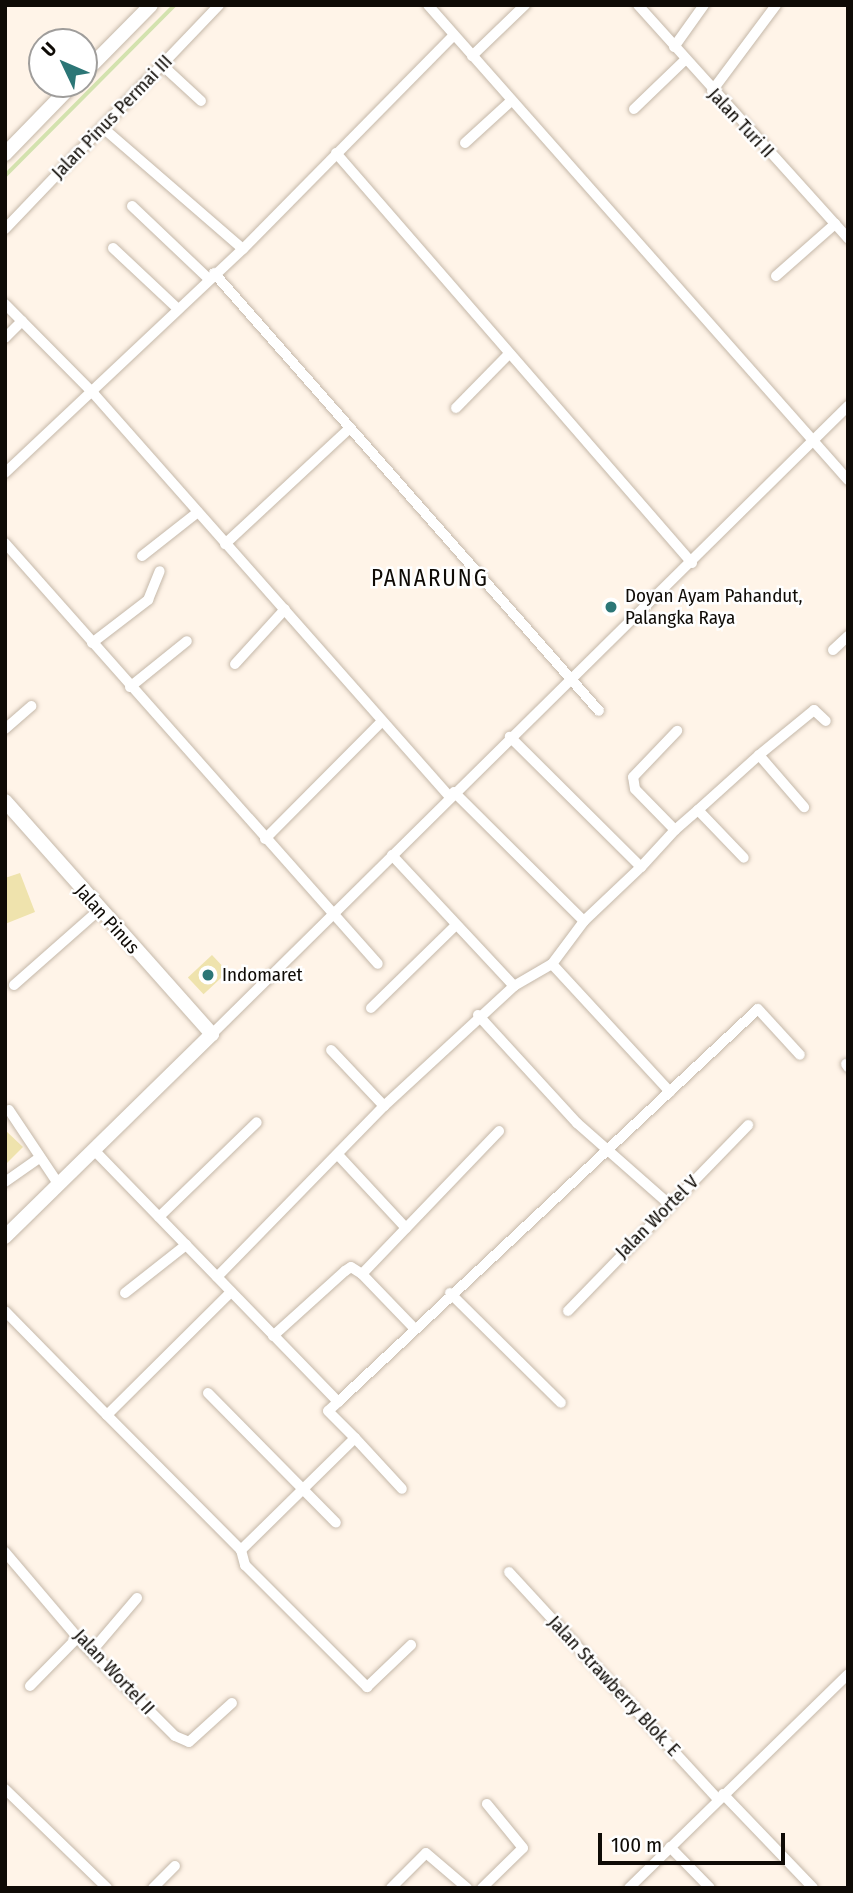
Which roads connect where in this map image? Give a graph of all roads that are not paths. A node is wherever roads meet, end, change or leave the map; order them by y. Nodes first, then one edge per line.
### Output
1 (219, 5) edge
2 (428, 5) edge
3 (525, 5) edge
4 (638, 5) edge
5 (704, 5) edge
6 (776, 5) edge
7 (150, 6) edge
8 (453, 36) junction
9 (674, 47) junction
10 (472, 56) junction
11 (98, 59) edge
12 (685, 60) junction
13 (162, 65) junction
14 (712, 91) junction
15 (59, 98) edge
16 (201, 101) dead end
17 (511, 101) junction
18 (634, 109) dead end
19 (102, 127) junction
20 (465, 143) dead end
21 (336, 153) junction
22 (5, 154) edge
23 (132, 206) dead end
24 (835, 225) junction
25 (5, 229) edge
26 (848, 238) edge
27 (113, 248) dead end
28 (243, 250) junction
29 (211, 276) junction
30 (776, 276) dead end
31 (5, 304) edge
32 (178, 309) junction
33 (22, 321) junction
34 (5, 338) edge
35 (507, 355) junction
36 (94, 394) junction
37 (848, 406) edge
38 (456, 408) dead end
39 (349, 428) junction
40 (811, 443) junction
41 (5, 473) edge
42 (848, 480) edge
43 (198, 512) junction
44 (5, 543) edge
45 (225, 544) junction
46 (142, 556) dead end
47 (692, 563) junction
48 (160, 571) dead end
49 (285, 609) junction
50 (848, 636) edge
51 (187, 641) dead end
52 (92, 643) junction
53 (833, 650) dead end
54 (235, 664) dead end
55 (572, 679) junction
56 (130, 687) junction
57 (31, 706) dead end
58 (599, 710) dead end
59 (382, 721) junction
60 (826, 721) dead end
61 (5, 729) edge
62 (677, 730) dead end
63 (510, 737) junction
64 (759, 755) junction
65 (451, 794) junction
66 (5, 801) edge
67 (804, 807) dead end
68 (698, 810) junction
69 (675, 830) junction
70 (265, 839) junction
71 (392, 855) junction
72 (744, 858) dead end
73 (641, 867) junction
74 (99, 910) junction
75 (330, 917) junction
76 (584, 921) junction
77 (455, 926) junction
78 (378, 964) dead end
79 (551, 964) junction
80 (15, 985) dead end
81 (514, 986) junction
82 (371, 1008) dead end
83 (478, 1015) junction
84 (212, 1034) junction
85 (331, 1050) dead end
86 (800, 1055) dead end
87 (670, 1092) junction
88 (384, 1106) junction
89 (9, 1110) dead end
90 (257, 1122) dead end
91 (748, 1125) dead end
92 (499, 1131) dead end
93 (609, 1149) junction
94 (94, 1150) junction
95 (340, 1157) junction
96 (36, 1160) junction
97 (5, 1182) edge
98 (59, 1185) junction
99 (669, 1204) junction
100 (159, 1217) junction
101 (406, 1228) junction
102 (6, 1235) edge
103 (186, 1245) junction
104 (362, 1274) junction
105 (217, 1277) junction
106 (231, 1292) junction
107 (125, 1293) dead end
108 (450, 1293) junction
109 (5, 1311) edge
110 (568, 1311) dead end
111 (413, 1327) junction
112 (273, 1336) junction
113 (208, 1393) dead end
114 (338, 1402) junction
115 (561, 1403) dead end
116 (107, 1415) junction
117 (355, 1438) junction
118 (402, 1489) dead end
119 (302, 1490) junction
120 (336, 1523) dead end
121 (241, 1550) junction
122 (5, 1552) edge
123 (509, 1572) dead end
124 (137, 1598) dead end
125 (77, 1638) junction
126 (411, 1645) dead end
127 (91, 1652) junction
128 (848, 1674) edge
129 (30, 1686) dead end
130 (232, 1703) dead end
131 (5, 1789) edge
132 (720, 1797) junction
133 (487, 1804) dead end
134 (670, 1847) junction
135 (175, 1866) dead end
136 (107, 1888) edge
137 (153, 1888) edge
138 (391, 1888) edge
139 (467, 1888) edge
140 (482, 1888) edge
141 (629, 1888) edge
142 (710, 1888) edge
143 (813, 1888) edge

1 - 13 street, Jalan Pinus Permai III
2 - 8 street
3 - 10 street
4 - 9 street, Jalan Turi II
5 - 9 street
6 - 14 street
7 - 11 street
8 - 10 street
8 - 21 street
9 - 12 street, Jalan Turi II
10 - 17 street
12 - 14 street, Jalan Turi II
12 - 18 street
13 - 16 street
13 - 19 street, Jalan Pinus Permai III
14 - 24 street, Jalan Turi II
15 - 22 street
17 - 20 street
17 - 40 street
19 - 25 street, Jalan Pinus Permai III
19 - 28 street
21 - 28 street
21 - 35 street
23 - 29 street
24 - 26 street, Jalan Turi II
24 - 30 street
27 - 32 street
28 - 29 street
29 - 32 street
29 - 39 street
31 - 33 street
32 - 36 street
33 - 34 street
33 - 36 street
35 - 38 street
35 - 47 street
36 - 41 street
36 - 43 street
37 - 40 street
39 - 45 street
39 - 55 street
40 - 42 street
40 - 47 street
43 - 45 street
43 - 46 street
44 - 52 street
45 - 49 street
47 - 55 street
48 - 52 street
49 - 54 street
49 - 59 street
50 - 53 street
51 - 56 street
52 - 56 street
55 - 58 street
55 - 63 street
56 - 70 street
57 - 61 street
59 - 65 street
59 - 70 street
60 - 64 street
62 - 69 street
63 - 65 street
63 - 73 street
64 - 67 street
64 - 68 street
65 - 71 street
65 - 76 street
66 - 74 street, Jalan Pinus
68 - 69 street
68 - 72 street
69 - 73 street
70 - 75 street
71 - 75 street
71 - 77 street
73 - 76 street
74 - 80 street
74 - 84 street, Jalan Pinus
75 - 78 street
75 - 84 street
76 - 79 street
77 - 81 street
77 - 82 street
79 - 81 street
79 - 87 street
81 - 83 street
83 - 88 street
83 - 93 street
84 - 94 street
85 - 88 street
86 - 87 street
87 - 93 street
88 - 95 street
89 - 96 street
90 - 100 street
91 - 99 street, Jalan Wortel V
92 - 101 street
93 - 99 street
93 - 108 street
94 - 98 street
94 - 100 street
95 - 101 street
95 - 105 street
96 - 97 street
96 - 98 street
98 - 102 street
99 - 110 street, Jalan Wortel V
100 - 103 street
101 - 104 street
103 - 105 street
103 - 107 street
104 - 111 street
104 - 112 street
105 - 106 street
106 - 112 street
106 - 116 street
108 - 111 street
108 - 115 street
109 - 116 street
111 - 114 street
112 - 114 street
113 - 119 street
114 - 117 street
116 - 121 street
117 - 118 street
117 - 119 street
119 - 120 street
119 - 121 street
121 - 126 street
122 - 125 street, Jalan Wortel II
123 - 132 street, Jalan Strawberry Blok. E
124 - 127 street
125 - 127 street, Jalan Wortel II
125 - 129 street
127 - 130 street, Jalan Wortel II
128 - 132 street
131 - 136 street
132 - 134 street
132 - 143 street, Jalan Strawberry Blok. E
133 - 140 street
134 - 141 street
134 - 142 street
135 - 137 street
138 - 139 street

